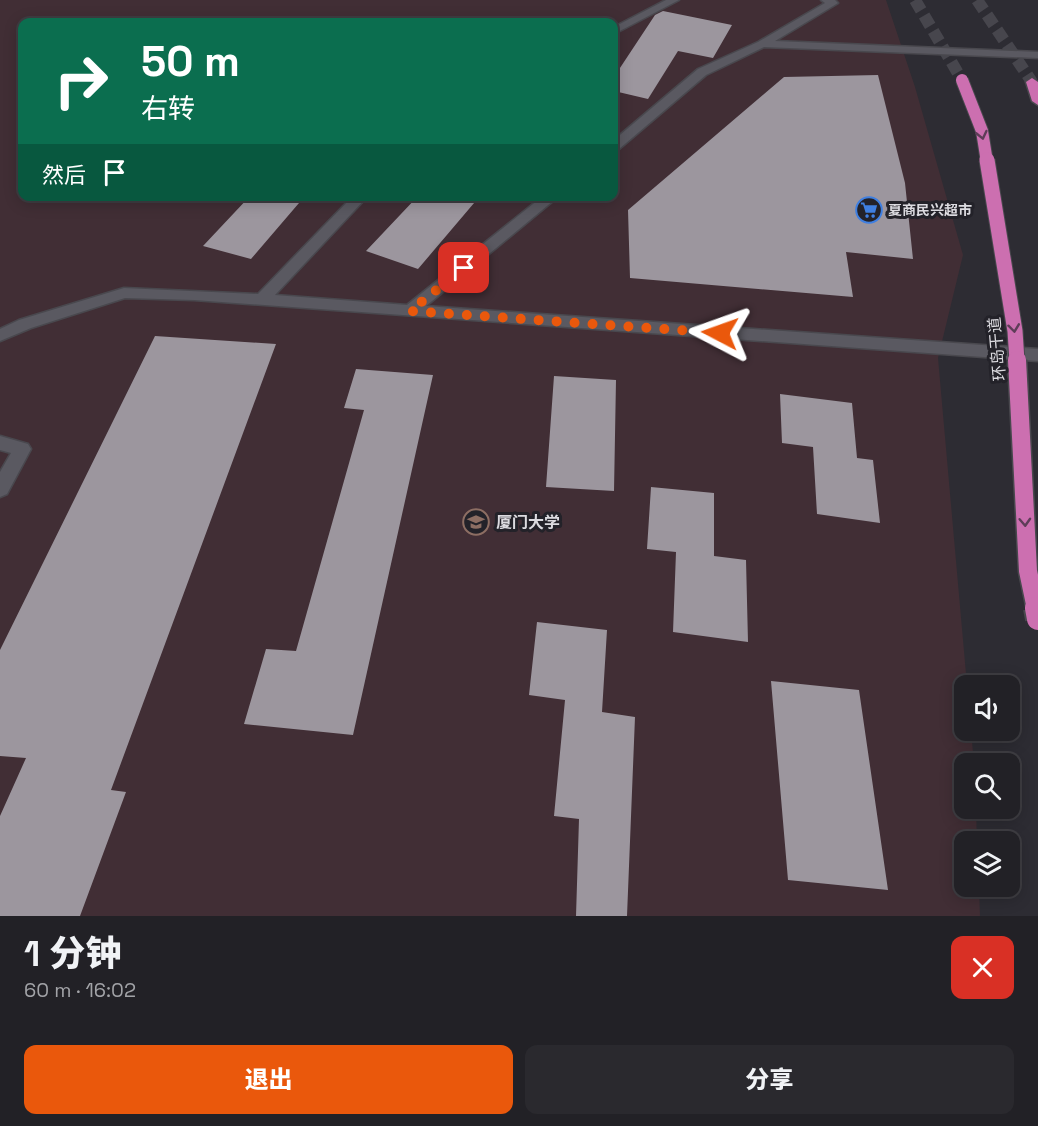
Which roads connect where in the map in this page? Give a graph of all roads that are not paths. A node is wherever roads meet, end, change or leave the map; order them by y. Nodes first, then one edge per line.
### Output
1 (674, 0) edge
2 (826, 0) edge
3 (618, 29) edge
4 (762, 44) junction
5 (1038, 55) edge
6 (962, 80) tunnel mouth
7 (1032, 82) dead end
8 (1038, 101) edge
9 (618, 143) edge
10 (356, 201) edge
11 (546, 201) edge
12 (262, 300) junction
13 (410, 311) junction
14 (0, 335) edge
15 (1034, 358) edge
16 (0, 443) edge
17 (0, 489) edge
18 (1038, 619) edge

1 - 3 lane
2 - 4 lane
4 - 5 lane
4 - 9 lane
6 -> 18 highway, 环岛干道, bridge
7 - 8 highway
10 - 12 lane
11 - 13 lane
12 - 13 lane
12 - 14 lane
13 - 15 lane
16 - 17 lane

